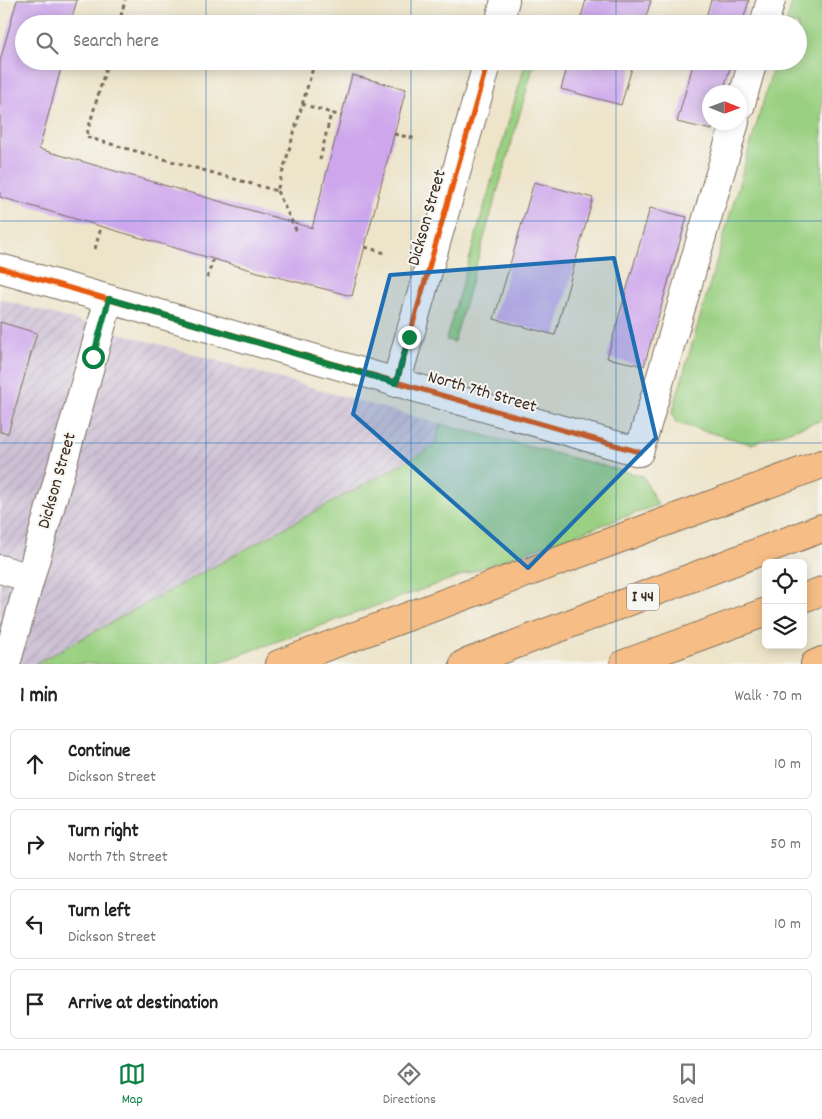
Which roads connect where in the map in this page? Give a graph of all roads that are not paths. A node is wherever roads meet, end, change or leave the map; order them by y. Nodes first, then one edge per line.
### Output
1 (506, 0) edge
2 (771, 0) edge
3 (502, 15) edge
4 (767, 15) edge
5 (485, 70) edge
6 (750, 70) edge
7 (746, 85) edge
8 (733, 130) edge
9 (0, 268) edge
10 (109, 299) junction
11 (396, 383) junction
12 (822, 464) edge
13 (822, 528) edge
14 (0, 569) edge
15 (30, 578) junction
16 (822, 592) edge
17 (807, 597) edge
18 (762, 613) edge
19 (822, 661) edge
20 (6, 664) edge
21 (279, 664) edge
22 (464, 664) edge
23 (624, 664) edge
24 (815, 664) edge

1 - 3 street
2 - 4 street
5 - 11 street, Dickson Street
6 - 7 street
8 - 11 street, North 7th Street
9 - 10 street, North 7th Street
10 - 11 street, North 7th Street
10 - 15 street, Dickson Street
12 - 21 highway
13 - 22 highway, I 44
14 - 15 street
15 - 20 street, Dickson Street
16 - 17 highway
18 - 23 highway
19 - 24 highway

